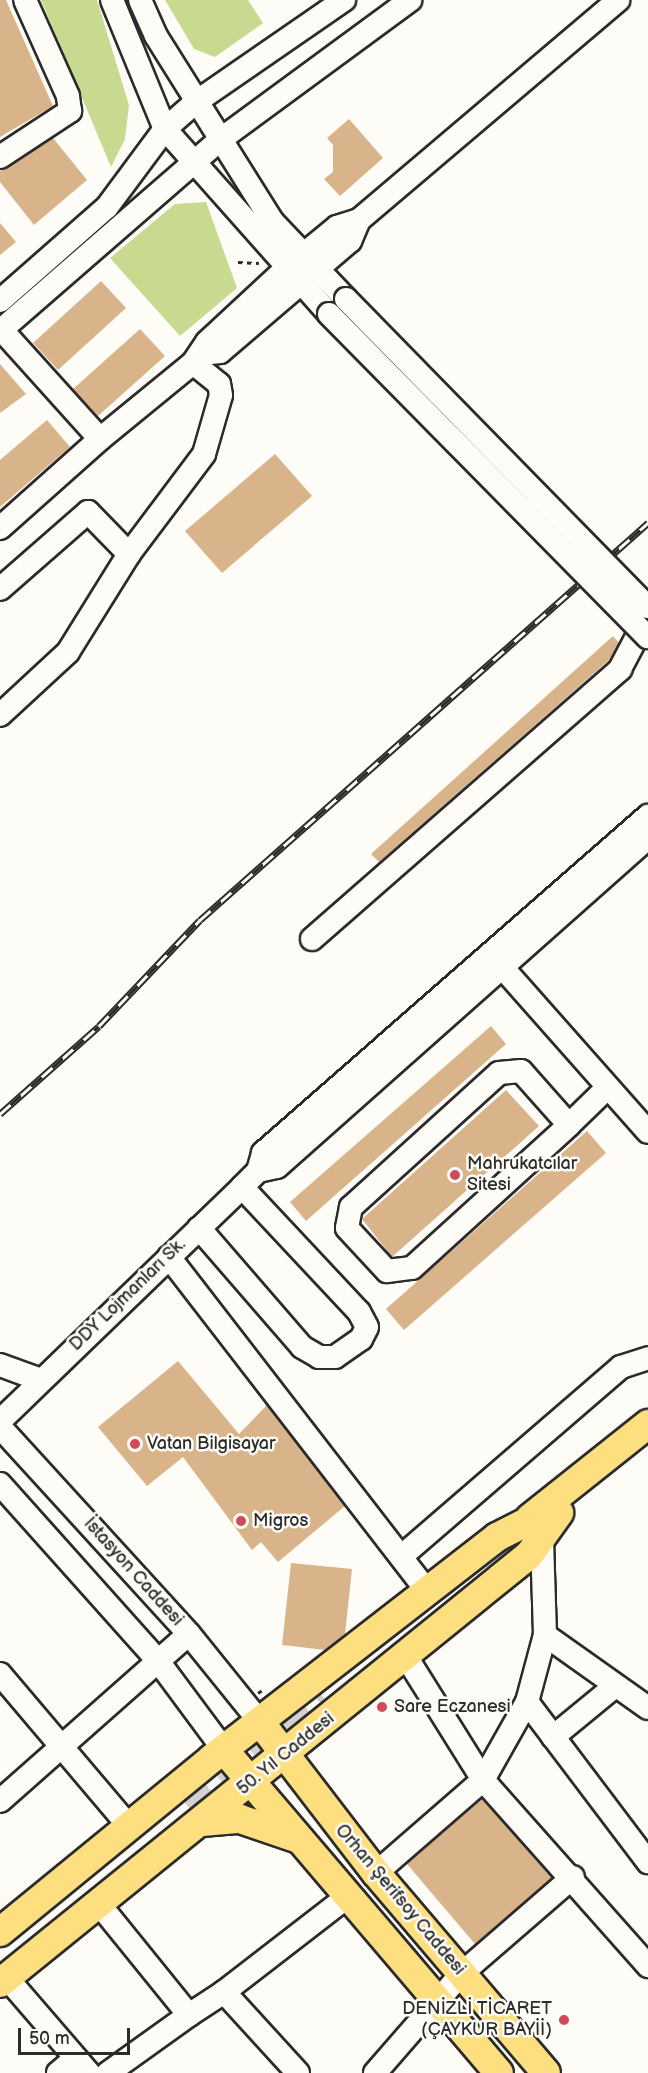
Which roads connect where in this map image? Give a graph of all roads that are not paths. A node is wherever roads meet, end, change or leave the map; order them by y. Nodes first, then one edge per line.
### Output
1 (25, 0) edge
2 (112, 0) edge
3 (140, 0) edge
4 (344, 0) edge
5 (410, 0) edge
6 (618, 0) edge
7 (196, 102) junction
8 (165, 129) junction
9 (221, 140) junction
10 (0, 157) edge
11 (196, 162) junction
12 (301, 269) junction
13 (0, 301) edge
14 (337, 307) junction
15 (0, 330) edge
16 (197, 358) junction
17 (100, 439) junction
18 (0, 528) edge
19 (129, 554) junction
20 (0, 589) edge
21 (648, 607) edge
22 (648, 616) edge
23 (648, 638) edge
24 (0, 715) edge
25 (648, 816) edge
26 (648, 838) edge
27 (312, 939) dead end
28 (502, 967) junction
29 (608, 1088) junction
30 (569, 1125) junction
31 (648, 1132) edge
32 (250, 1179) junction
33 (199, 1228) junction
34 (169, 1257) junction
35 (648, 1358) edge
36 (0, 1365) edge
37 (41, 1380) junction
38 (0, 1421) edge
39 (648, 1424) edge
40 (0, 1427) edge
41 (648, 1440) edge
42 (0, 1484) edge
43 (560, 1513) junction
44 (534, 1532) junction
45 (403, 1555) junction
46 (428, 1592) junction
47 (189, 1634) junction
48 (546, 1635) junction
49 (405, 1655) junction
50 (159, 1661) junction
51 (0, 1674) edge
52 (615, 1686) junction
53 (527, 1702) junction
54 (648, 1708) edge
55 (252, 1713) junction
56 (553, 1737) junction
57 (62, 1746) junction
58 (224, 1750) junction
59 (285, 1757) junction
60 (483, 1780) junction
61 (252, 1782) junction
62 (0, 1801) edge
63 (193, 1811) junction
64 (129, 1826) junction
65 (302, 1840) junction
66 (647, 1857) edge
67 (376, 1873) junction
68 (573, 1877) junction
69 (348, 1896) junction
70 (99, 1904) junction
71 (0, 1932) edge
72 (648, 1966) edge
73 (1, 1969) edge
74 (461, 1974) junction
75 (225, 1992) junction
76 (442, 2001) junction
77 (189, 2015) junction
78 (83, 2066) edge
79 (58, 2073) edge
80 (108, 2073) edge
81 (298, 2073) edge
82 (375, 2073) edge
83 (499, 2073) edge
84 (546, 2073) edge

1 - 10 street
2 - 8 street
3 - 7 street
4 - 7 street
5 - 9 street
6 - 12 street
7 - 8 street
7 - 9 street
8 - 11 street
8 - 13 street
9 - 11 street
9 - 12 street
11 - 12 street
11 - 15 street
12 - 14 street
12 - 16 street
14 - 21 street, bridge
14 - 23 street, bridge
15 - 17 street
16 - 17 street
16 - 19 street
17 - 18 street
19 - 20 street
19 - 24 street
22 - 27 street
25 - 32 street
26 - 28 street
28 - 29 street
28 - 32 street
29 - 30 street
29 - 31 street
30 - 30 street
32 - 33 street, DDY Lojmanları Sk.
32 - 33 street
33 - 34 street, DDY Lojmanları Sk.
34 - 37 street, DDY Lojmanları Sk.
34 - 45 street
35 - 45 street
36 - 37 street
37 - 38 street, DDY Lojmanları Sk.
39 - 44 main road, 50. Yıl Caddesi
40 - 47 street, İstasyon Caddesi
41 - 43 main road, 50. Yıl Caddesi
42 - 50 street
43 - 44 main road, 50. Yıl Caddesi
43 - 44 main road, 50. Yıl Caddesi
44 - 46 main road, 50. Yıl Caddesi
44 - 48 street
44 - 49 main road, 50. Yıl Caddesi
45 - 46 street
46 - 55 main road, 50. Yıl Caddesi
47 - 50 street
47 - 55 street, İstasyon Caddesi
48 - 52 street
48 - 53 street
49 - 59 main road, 50. Yıl Caddesi
49 - 60 street
50 - 57 street
50 - 58 street
51 - 57 street
52 - 54 street
52 - 56 street
53 - 56 street
53 - 60 street
55 - 58 main road, 50. Yıl Caddesi
55 - 59 main road, Orhan Şerifsoy Caddesi
56 - 66 street
57 - 62 street
57 - 64 street
58 - 61 main road, Orhan Şerifsoy Caddesi
58 - 64 main road, 50. Yıl Caddesi
59 - 61 main road, 50. Yıl Caddesi
59 - 67 main road, Orhan Şerifsoy Caddesi
60 - 67 street
60 - 68 street
61 - 63 main road, 50. Yıl Caddesi
61 - 65 main road, Orhan Şerifsoy Caddesi
63 - 65 main road
63 - 70 main road, 50. Yıl Caddesi
63 - 73 main road, 50. Yıl Caddesi
64 - 71 main road, 50. Yıl Caddesi
65 - 69 main road, Orhan Şerifsoy Caddesi
67 - 74 main road, Orhan Şerifsoy Caddesi
68 - 72 street
68 - 74 street
69 - 75 street
69 - 76 main road, Orhan Şerifsoy Caddesi
70 - 73 main road, 50. Yıl Caddesi
70 - 77 street
73 - 78 street
74 - 76 street
74 - 84 main road, Orhan Şerifsoy Caddesi
75 - 77 street
75 - 81 street
76 - 82 street
76 - 83 main road, Orhan Şerifsoy Caddesi
77 - 80 street
78 - 79 street

